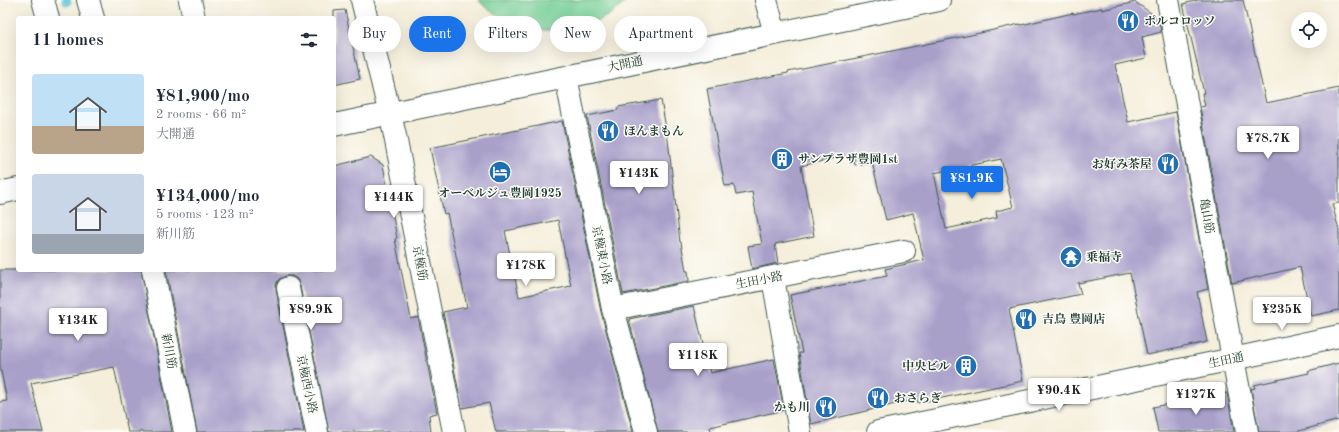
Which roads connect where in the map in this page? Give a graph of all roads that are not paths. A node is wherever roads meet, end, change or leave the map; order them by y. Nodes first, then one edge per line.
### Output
1 (43, 0) edge
2 (88, 0) edge
3 (190, 0) edge
4 (362, 0) edge
5 (766, 0) edge
6 (939, 0) edge
7 (1168, 0) edge
8 (47, 16) edge
9 (92, 16) edge
10 (194, 16) edge
11 (775, 34) junction
12 (566, 77) junction
13 (390, 113) junction
14 (336, 124) edge
15 (16, 189) edge
16 (0, 193) edge
17 (904, 251) dead end
18 (153, 272) edge
19 (773, 278) junction
20 (288, 288) dead end
21 (612, 309) junction
22 (1339, 336) edge
23 (1233, 359) junction
24 (185, 432) edge
25 (317, 432) edge
26 (454, 432) edge
27 (646, 432) edge
28 (800, 432) edge
29 (878, 432) edge
30 (1247, 432) edge

1 - 8 street
2 - 9 street
3 - 10 street
4 - 13 street, 京極筋
5 - 11 street
6 - 11 street, 大開通
7 - 23 street, 亀山筋
11 - 12 street, 大開通
12 - 13 street, 大開通
12 - 21 street, 京極東小路
13 - 14 street, 大開通
13 - 26 street, 京極筋
15 - 16 street
17 - 19 street, 生田小路
18 - 24 street, 新川筋
19 - 21 street, 生田小路
19 - 28 street
20 - 25 street, 京極西小路
21 - 27 street, 京極東小路
22 - 23 street, 生田通
23 - 29 street, 生田通
23 - 30 street, 亀山筋

